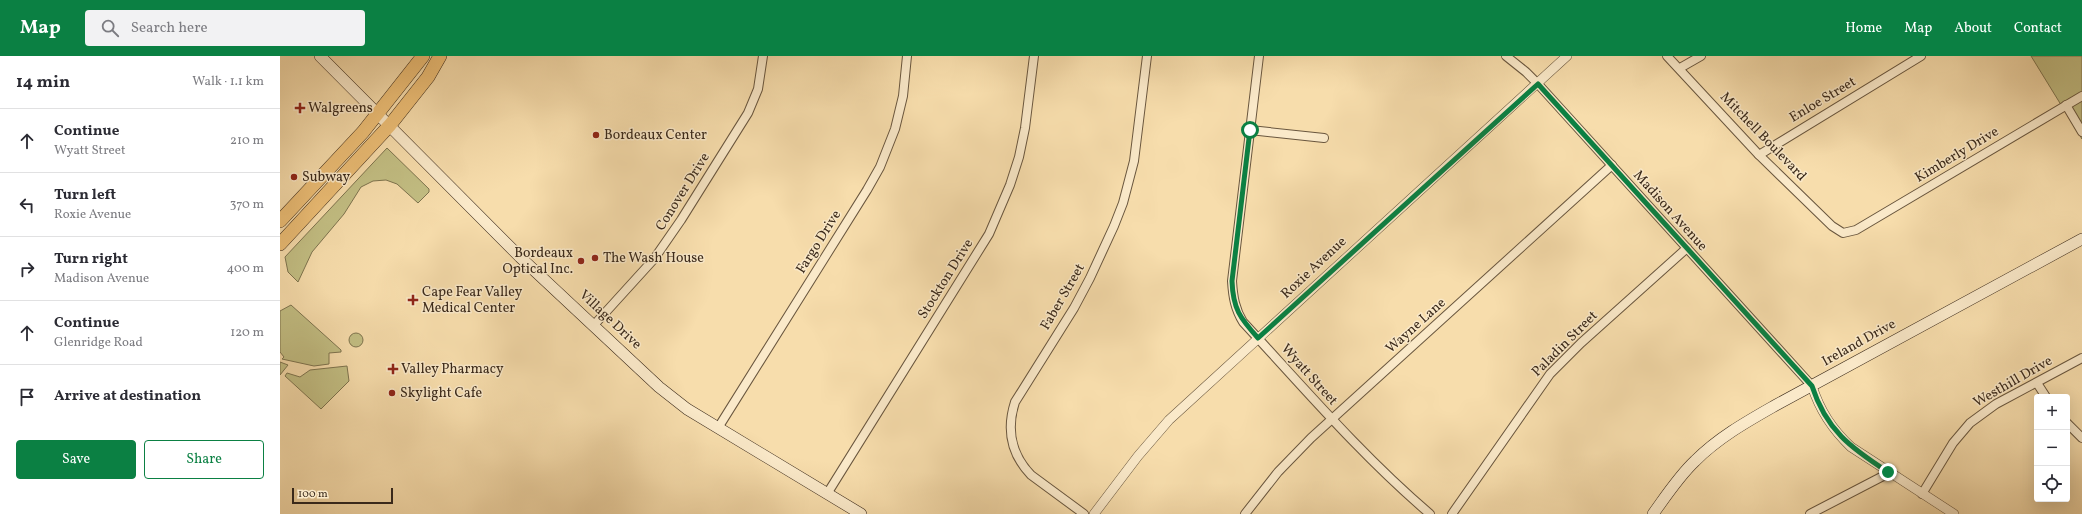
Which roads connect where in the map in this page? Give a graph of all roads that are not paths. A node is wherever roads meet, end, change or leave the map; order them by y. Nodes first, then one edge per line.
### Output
1 (320, 56) edge
2 (423, 56) edge
3 (440, 56) edge
4 (763, 56) edge
5 (907, 56) edge
6 (1034, 56) edge
7 (1147, 56) edge
8 (1259, 56) edge
9 (1506, 56) edge
10 (1567, 56) edge
11 (1667, 56) edge
12 (1702, 56) edge
13 (1921, 56) edge
14 (1680, 68) junction
15 (1538, 84) junction
16 (2082, 96) edge
17 (2066, 106) junction
18 (378, 114) junction
19 (390, 126) junction
20 (1250, 130) junction
21 (2082, 132) edge
22 (1324, 138) dead end
23 (1759, 155) junction
24 (1612, 165) junction
25 (280, 221) edge
26 (1843, 232) joint
27 (2082, 239) edge
28 (280, 244) edge
29 (1687, 248) junction
30 (594, 325) junction
31 (1258, 338) junction
32 (2082, 358) edge
33 (2037, 383) junction
34 (1812, 386) junction
35 (2044, 394) edge
36 (1332, 420) junction
37 (2070, 425) edge
38 (718, 428) junction
39 (2082, 438) edge
40 (1888, 472) junction
41 (827, 494) junction
42 (1922, 494) junction
43 (861, 514) edge
44 (1084, 514) edge
45 (1094, 514) edge
46 (1245, 514) edge
47 (1430, 514) edge
48 (1452, 514) edge
49 (1653, 514) edge
50 (1810, 514) edge
51 (1954, 514) edge

1 - 18 main road, Village Drive
2 - 18 highway
3 - 19 highway
4 - 30 street, Conover Drive
5 - 38 street, Fargo Drive
6 - 41 street, Stockton Drive
7 - 44 street, Faber Street
8 - 20 street, Wyatt Street
9 - 15 street, Madison Avenue
10 - 15 street, Roxie Avenue
11 - 14 street, Mitchell Boulevard
12 - 14 street
13 - 23 street, Enloe Street
14 - 23 street, Mitchell Boulevard
15 - 24 street, Madison Avenue
15 - 31 street, Roxie Avenue
16 - 17 street, Kimberly Drive
17 - 21 street
17 - 26 street, Kimberly Drive
18 - 19 main road, Village Drive
18 - 25 highway
19 - 28 highway
19 - 30 main road, Village Drive
20 - 22 street
20 - 31 street, Wyatt Street
23 - 26 street, Mitchell Boulevard
24 - 29 street, Madison Avenue
24 - 36 street, Wayne Lane
27 - 34 main road, Ireland Drive
29 - 34 street, Madison Avenue
29 - 48 street, Paladin Street
30 - 38 main road, Village Drive
31 - 36 street, Wyatt Street
31 - 45 street, Roxie Avenue
32 - 33 street, Westhill Drive
33 - 35 street
33 - 42 street, Westhill Drive
34 - 40 street
34 - 49 main road, Ireland Drive
36 - 46 street, Wayne Lane
36 - 47 street, Wyatt Street
37 - 39 street
38 - 41 main road, Village Drive
40 - 42 street
40 - 50 street
41 - 43 main road, Village Drive
42 - 51 street

